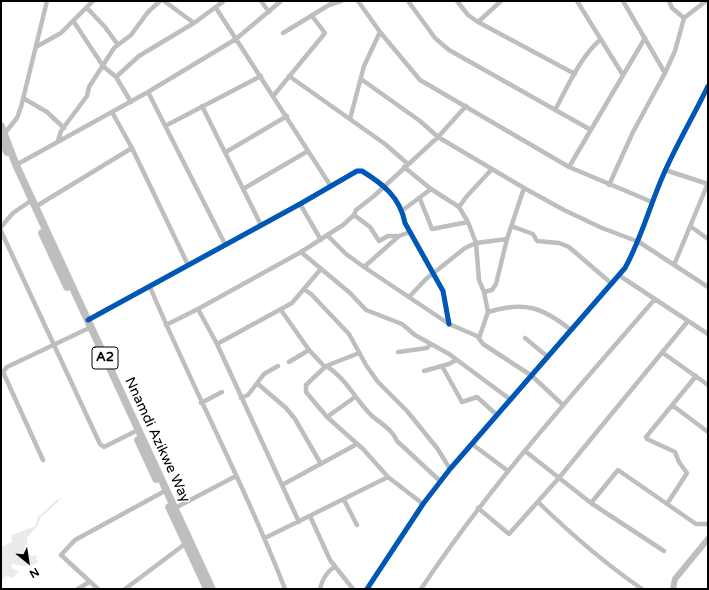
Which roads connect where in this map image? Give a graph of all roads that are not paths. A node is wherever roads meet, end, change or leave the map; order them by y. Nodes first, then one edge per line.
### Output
1 (47, 1) edge
2 (93, 1) edge
3 (160, 1) edge
4 (164, 1) edge
5 (224, 1) edge
6 (261, 1) edge
7 (281, 1) edge
8 (324, 1) edge
9 (341, 1) edge
10 (358, 1) edge
11 (408, 1) edge
12 (457, 1) edge
13 (501, 1) edge
14 (577, 1) edge
15 (623, 1) edge
16 (669, 1) edge
17 (706, 1) edge
18 (329, 5) junction
19 (87, 8) junction
20 (216, 8) junction
21 (270, 12) junction
22 (312, 16) junction
23 (684, 18) junction
24 (74, 22) junction
25 (478, 22) junction
26 (194, 23) junction
27 (380, 32) junction
28 (283, 33) dead end
29 (645, 38) junction
30 (601, 39) junction
31 (236, 40) junction
32 (118, 45) junction
33 (36, 47) junction
34 (103, 66) junction
35 (665, 73) junction
36 (574, 74) junction
37 (623, 75) junction
38 (261, 76) junction
39 (289, 76) junction
40 (116, 77) junction
41 (361, 79) junction
42 (708, 86) edge
43 (148, 92) junction
44 (274, 95) junction
45 (23, 98) junction
46 (131, 102) junction
47 (202, 106) junction
48 (466, 106) junction
49 (555, 110) junction
50 (112, 112) junction
51 (287, 116) junction
52 (350, 120) junction
53 (167, 125) junction
54 (1, 126) edge
55 (64, 128) junction
56 (591, 130) junction
57 (3, 136) edge
58 (438, 137) junction
59 (58, 141) junction
60 (132, 148) junction
61 (308, 151) junction
62 (4, 152) edge
63 (226, 152) junction
64 (16, 165) junction
65 (406, 165) junction
66 (569, 167) junction
67 (492, 169) junction
68 (665, 170) junction
69 (708, 183) edge
70 (609, 184) junction
71 (330, 185) junction
72 (383, 187) junction
73 (524, 188) junction
74 (244, 189) junction
75 (431, 189) junction
76 (420, 199) junction
77 (29, 202) junction
78 (652, 202) junction
79 (300, 204) junction
80 (35, 207) junction
81 (459, 207) junction
82 (403, 210) junction
83 (354, 215) junction
84 (468, 222) junction
85 (261, 225) junction
86 (511, 226) junction
87 (690, 226) junction
88 (1, 227) edge
89 (1, 231) edge
90 (410, 232) junction
91 (328, 235) junction
92 (399, 236) junction
93 (507, 239) junction
94 (708, 239) edge
95 (321, 240) junction
96 (639, 242) junction
97 (476, 243) junction
98 (225, 244) junction
99 (301, 252) junction
100 (188, 265) junction
101 (674, 265) junction
102 (364, 267) junction
103 (320, 270) junction
104 (433, 273) junction
105 (620, 276) junction
106 (612, 284) junction
107 (150, 287) junction
108 (708, 287) edge
109 (304, 290) junction
110 (484, 292) junction
111 (409, 296) junction
112 (655, 299) junction
113 (198, 309) junction
114 (281, 310) junction
115 (488, 312) junction
116 (88, 320) junction
117 (688, 321) junction
118 (449, 324) junction
119 (166, 325) junction
120 (87, 329) junction
121 (572, 330) junction
122 (708, 334) edge
123 (479, 338) junction
124 (525, 338) dead end
125 (217, 344) junction
126 (431, 344) junction
127 (53, 345) junction
128 (309, 350) junction
129 (398, 352) dead end
130 (359, 353) junction
131 (663, 353) junction
132 (548, 357) junction
133 (456, 360) junction
134 (289, 362) dead end
135 (278, 366) dead end
136 (442, 366) junction
137 (326, 367) junction
138 (424, 371) dead end
139 (532, 376) junction
140 (696, 376) junction
141 (258, 384) junction
142 (708, 385) edge
143 (222, 392) dead end
144 (355, 397) junction
145 (241, 398) junction
146 (511, 400) junction
147 (201, 403) junction
148 (564, 405) junction
149 (672, 405) junction
150 (497, 415) junction
151 (327, 417) junction
152 (134, 432) junction
153 (708, 432) edge
154 (357, 444) junction
155 (472, 444) junction
156 (525, 452) junction
157 (43, 460) dead end
158 (321, 464) junction
159 (450, 469) junction
160 (508, 471) junction
161 (236, 476) junction
162 (388, 477) junction
163 (558, 478) junction
164 (440, 481) junction
165 (282, 485) junction
166 (163, 492) junction
167 (344, 500) junction
168 (538, 502) junction
169 (591, 503) junction
170 (423, 504) junction
171 (667, 504) junction
172 (175, 508) junction
173 (478, 508) junction
174 (310, 516) junction
175 (299, 522) junction
176 (708, 524) edge
177 (356, 525) dead end
178 (265, 538) junction
179 (185, 544) junction
180 (664, 551) dead end
181 (334, 567) junction
182 (89, 582) junction
183 (78, 589) edge
184 (98, 589) edge
185 (125, 589) edge
186 (206, 589) edge
187 (212, 589) edge
188 (286, 589) edge
189 (320, 589) edge
190 (353, 589) edge
191 (367, 589) edge
192 (421, 589) edge
193 (642, 589) edge

1 - 33 street
2 - 19 street
3 - 32 street
4 - 26 street
5 - 20 street
6 - 21 street
7 - 21 street
8 - 18 street
9 - 18 street
10 - 27 street
11 - 49 street
12 - 25 street
13 - 25 street
14 - 30 street
15 - 29 street
16 - 23 street
17 - 23 street
18 - 22 street
19 - 24 street
19 - 32 street
20 - 26 street
20 - 31 street
21 - 31 street
22 - 28 street
22 - 39 street
23 - 35 street
24 - 33 street
24 - 34 street
25 - 36 street
26 - 40 street
27 - 41 street
27 - 48 street
29 - 35 street
29 - 37 street
30 - 36 street
30 - 37 street
31 - 38 street
31 - 43 street
32 - 34 street
33 - 45 street
34 - 40 street
34 - 55 street
35 - 70 street
36 - 49 street
37 - 56 street
38 - 44 street
38 - 47 street
39 - 44 street
39 - 52 street
40 - 46 street
41 - 52 street
41 - 58 street
42 - 68 street
43 - 46 street
43 - 53 street
44 - 51 street
45 - 55 street
45 - 57 street
46 - 50 street
47 - 53 street
47 - 63 street
48 - 58 street
48 - 66 street
49 - 56 street
50 - 59 street
50 - 60 street
51 - 61 street
51 - 63 street
52 - 65 street
53 - 98 street
54 - 57 highway, Nnamdi Azikwe Way / A2
55 - 59 street
56 - 66 street
57 - 62 highway, Nnamdi Azikwe Way / A2
57 - 64 highway, Nnamdi Azikwe Way / A2
58 - 65 street
58 - 67 street
59 - 64 street
60 - 80 street
60 - 100 street
61 - 71 street
61 - 74 street
62 - 77 highway, Nnamdi Azikwe Way / A2
63 - 74 street
64 - 80 highway, Nnamdi Azikwe Way / A2
65 - 72 street
65 - 75 street
66 - 70 street
67 - 73 street
67 - 81 street
68 - 69 street
68 - 78 street
69 - 87 street
70 - 78 street
71 - 72 street
71 - 79 street
72 - 82 street
72 - 83 street
73 - 86 street
73 - 96 street
74 - 85 street
75 - 76 street
75 - 81 street
76 - 82 street
76 - 84 street
77 - 88 street
77 - 120 highway, Nnamdi Azikwe Way / A2
78 - 96 street
79 - 85 street
79 - 95 street
80 - 116 highway, Nnamdi Azikwe Way / A2
81 - 84 street
82 - 90 street
83 - 91 street
83 - 92 street
84 - 97 street
85 - 98 street
86 - 93 street
86 - 106 street
87 - 94 street
87 - 101 street
89 - 127 street
90 - 92 street
90 - 104 street
91 - 95 street
91 - 102 street
92 - 102 street
93 - 97 street
93 - 110 street
95 - 99 street
96 - 101 street
96 - 105 street
97 - 104 street
97 - 110 street
98 - 100 street
99 - 103 street
99 - 113 street
100 - 107 street
101 - 108 street
102 - 111 street
103 - 109 street
103 - 126 street
104 - 111 street
104 - 118 street
105 - 106 street
105 - 112 street
106 - 121 street
107 - 116 street
107 - 119 street
109 - 114 street
109 - 130 street
110 - 115 street
111 - 118 street
112 - 117 street
112 - 148 street
113 - 119 street
113 - 125 street
114 - 125 street
114 - 128 street
115 - 121 street
115 - 123 street
116 - 172 highway, Nnamdi Azikwe Way / A2
117 - 122 street
117 - 131 street
118 - 123 street
119 - 147 street
120 - 127 street
120 - 152 highway, Nnamdi Azikwe Way / A2
121 - 132 street
123 - 139 street
124 - 132 street
125 - 145 street
126 - 129 street
126 - 133 street
127 - 152 street
127 - 157 street
128 - 134 street
128 - 137 street
130 - 137 street
130 - 159 street
131 - 140 street
131 - 163 street
132 - 139 street
133 - 136 street
133 - 146 street
135 - 141 street
136 - 138 street
136 - 150 street
137 - 144 street
137 - 151 street
139 - 146 street
139 - 148 street
140 - 142 street
140 - 149 street
141 - 145 street
141 - 158 street
143 - 147 street
144 - 151 street
144 - 164 street
145 - 165 street
146 - 150 street
147 - 161 street
148 - 156 street
149 - 153 street
149 - 171 street
150 - 155 street
151 - 154 street
152 - 166 highway, Nnamdi Azikwe Way / A2
154 - 158 street
154 - 162 street
155 - 159 street
155 - 160 street
156 - 160 street
156 - 163 street
158 - 165 street
159 - 164 street
160 - 173 street
161 - 172 street
161 - 178 street
162 - 167 street
162 - 170 street
163 - 168 street
163 - 169 street
164 - 170 street
165 - 175 street
166 - 179 highway, Nnamdi Azikwe Way / A2
166 - 182 street
167 - 174 street
167 - 177 street
168 - 173 street
168 - 193 street
169 - 171 street
169 - 180 street
170 - 191 street
171 - 176 street
172 - 187 highway, Nnamdi Azikwe Way / A2
173 - 192 street
174 - 175 street
174 - 181 street
175 - 178 street
178 - 188 street
179 - 185 street
179 - 186 highway, Nnamdi Azikwe Way / A2
181 - 189 street
181 - 190 street
182 - 183 street
182 - 184 street

